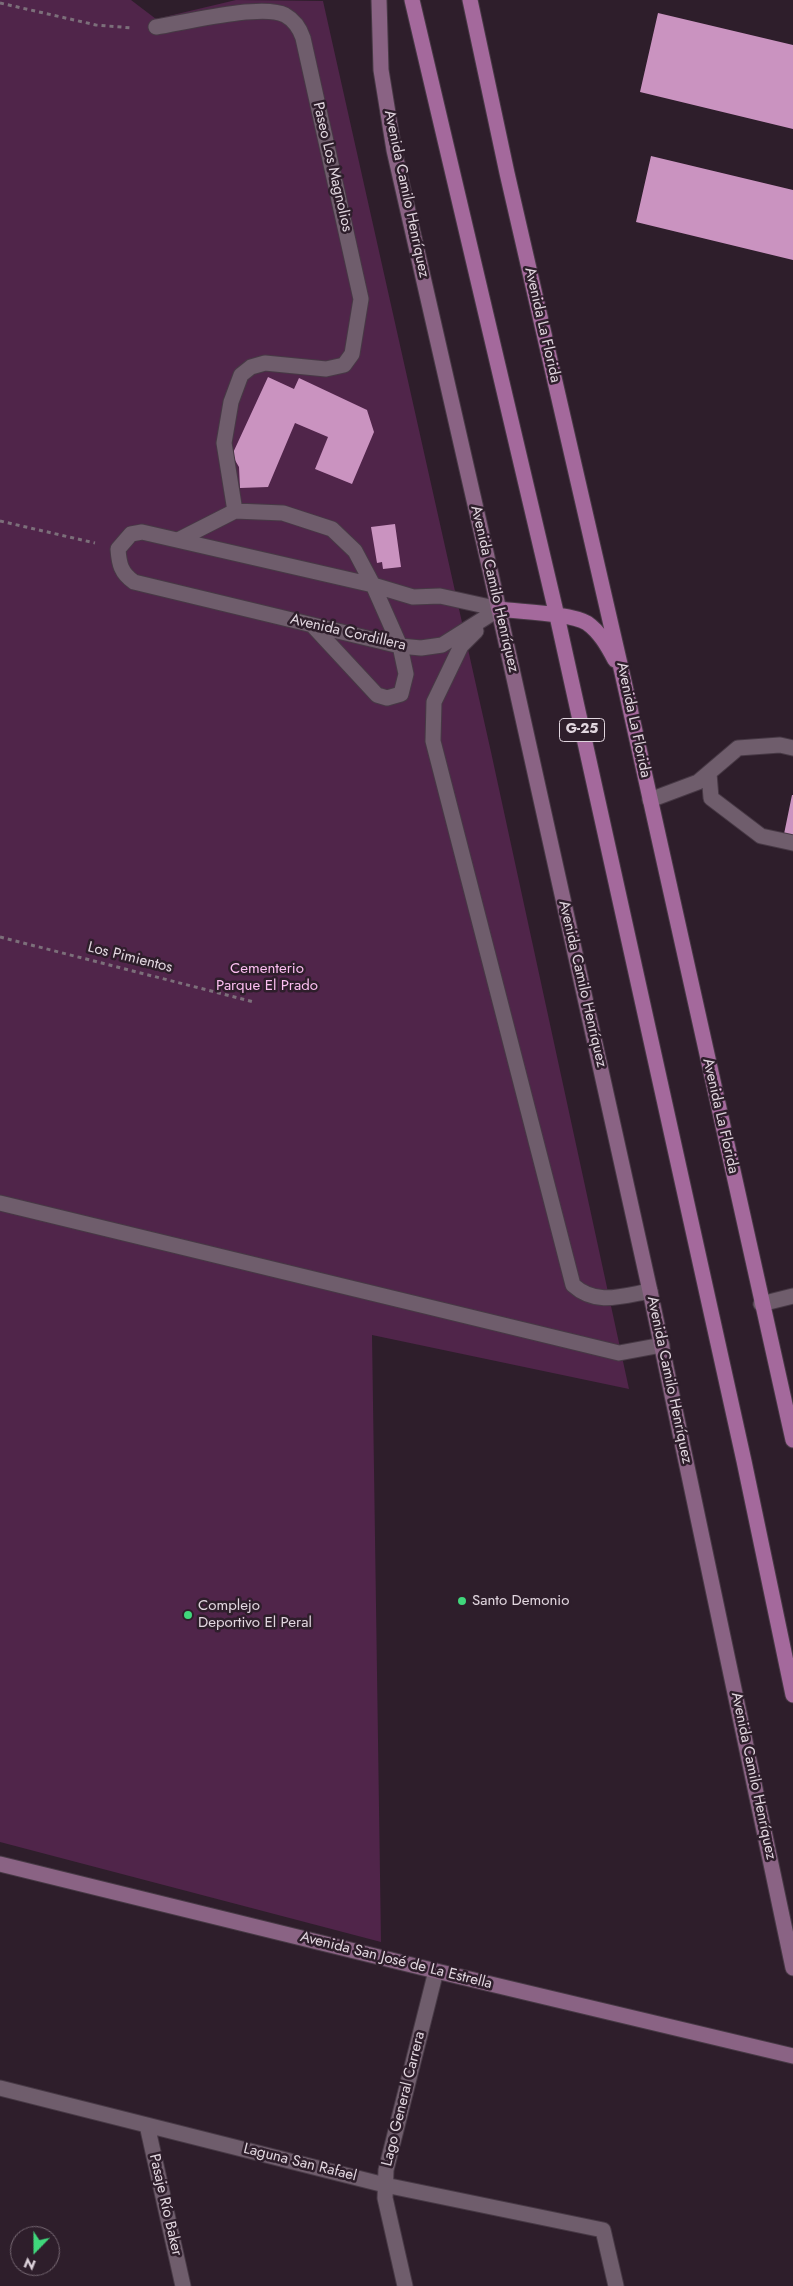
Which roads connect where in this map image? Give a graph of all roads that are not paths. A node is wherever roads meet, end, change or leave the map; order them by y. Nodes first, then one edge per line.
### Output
1 (379, 0) edge
2 (412, 0) edge
3 (470, 0) edge
4 (156, 28) road end
5 (235, 511) junction
6 (180, 539) junction
7 (373, 586) junction
8 (499, 609) junction
9 (557, 616) junction
10 (313, 626) junction
11 (400, 646) junction
12 (623, 677) junction
13 (793, 748) edge
14 (709, 773) junction
15 (650, 800) junction
16 (793, 843) edge
17 (0, 1203) edge
18 (650, 1291) junction
19 (793, 1296) edge
20 (762, 1304) junction
21 (662, 1346) junction
22 (793, 1440) edge
23 (793, 1695) edge
24 (0, 1864) edge
25 (793, 1968) edge
26 (436, 1971) junction
27 (793, 2056) edge
28 (0, 2088) edge
29 (147, 2125) junction
30 (385, 2184) junction
31 (183, 2286) edge
32 (405, 2286) edge
33 (616, 2286) edge

1 - 8 street, Avenida Camilo Henríquez
2 - 9 main road, G-25
3 - 12 main road, Avenida La Florida
4 - 5 street, Paseo Los Magnolios
5 - 6 street
5 - 7 street
6 - 7 street
6 - 10 street, Avenida Cordillera
7 - 8 street
7 - 11 street
8 - 9 main road
8 - 11 street, Avenida Cordillera
8 - 18 street, Avenida Camilo Henríquez
8 - 18 street
9 - 12 main road
9 - 23 main road, G-25
10 - 11 street, Avenida Cordillera
10 - 11 street
12 - 15 main road, Avenida La Florida
13 - 14 street
14 - 15 street
14 - 16 street
15 - 20 main road, Avenida La Florida
17 - 21 street
18 - 21 street, Avenida Camilo Henríquez
19 - 20 street
20 - 22 main road, Avenida La Florida
21 - 25 street, Avenida Camilo Henríquez
24 - 26 street, Avenida San José de La Estrella
26 - 27 street, Avenida San José de La Estrella
26 - 30 street, Lago General Carrera
28 - 29 street, Laguna San Rafael
29 - 30 street, Laguna San Rafael
29 - 31 street, Pasaje Río Baker
30 - 32 street, Lago General Carrera
30 - 33 street, Laguna San Rafael

